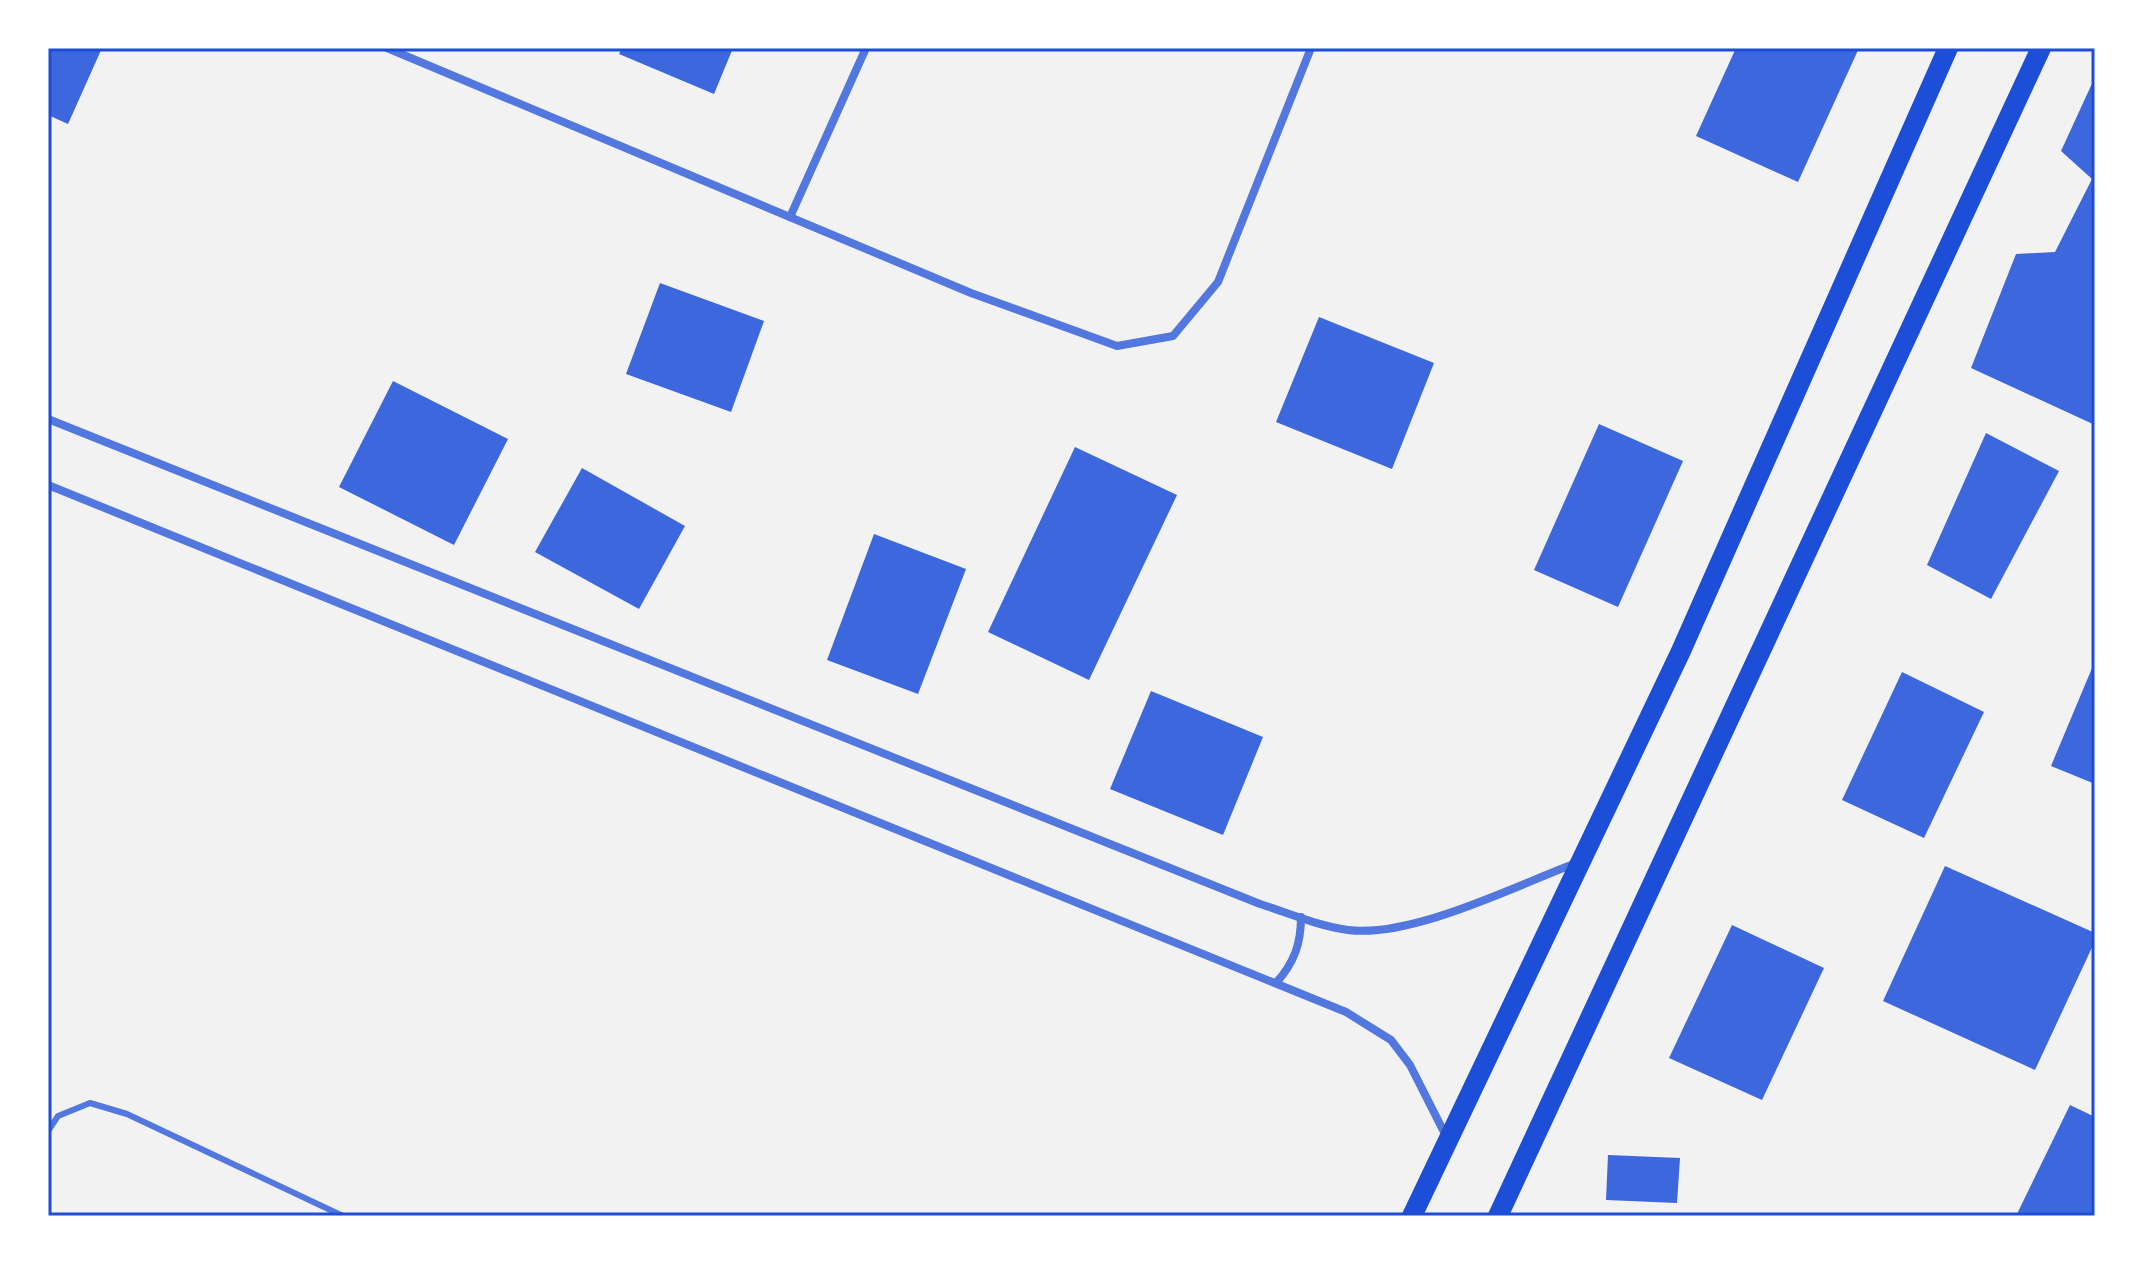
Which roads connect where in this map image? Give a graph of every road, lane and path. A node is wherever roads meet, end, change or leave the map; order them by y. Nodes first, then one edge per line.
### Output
1 (387, 48) edge
2 (866, 48) edge
3 (1311, 48) edge
4 (1948, 48) edge
5 (2041, 48) edge
6 (790, 217) junction
7 (48, 419) edge
8 (48, 485) edge
9 (1581, 861) junction
10 (1301, 917) junction
11 (1276, 983) junction
12 (48, 1131) edge
13 (1448, 1141) junction
14 (343, 1216) edge
15 (1412, 1216) edge
16 (1498, 1216) edge

1 - 6 street
2 - 6 street
3 - 6 street
4 - 9 main road
5 - 16 main road
7 - 10 street
8 - 11 street
9 - 10 street
9 - 13 main road
10 - 11 street
11 - 13 street
12 - 14 lane
13 - 15 main road

